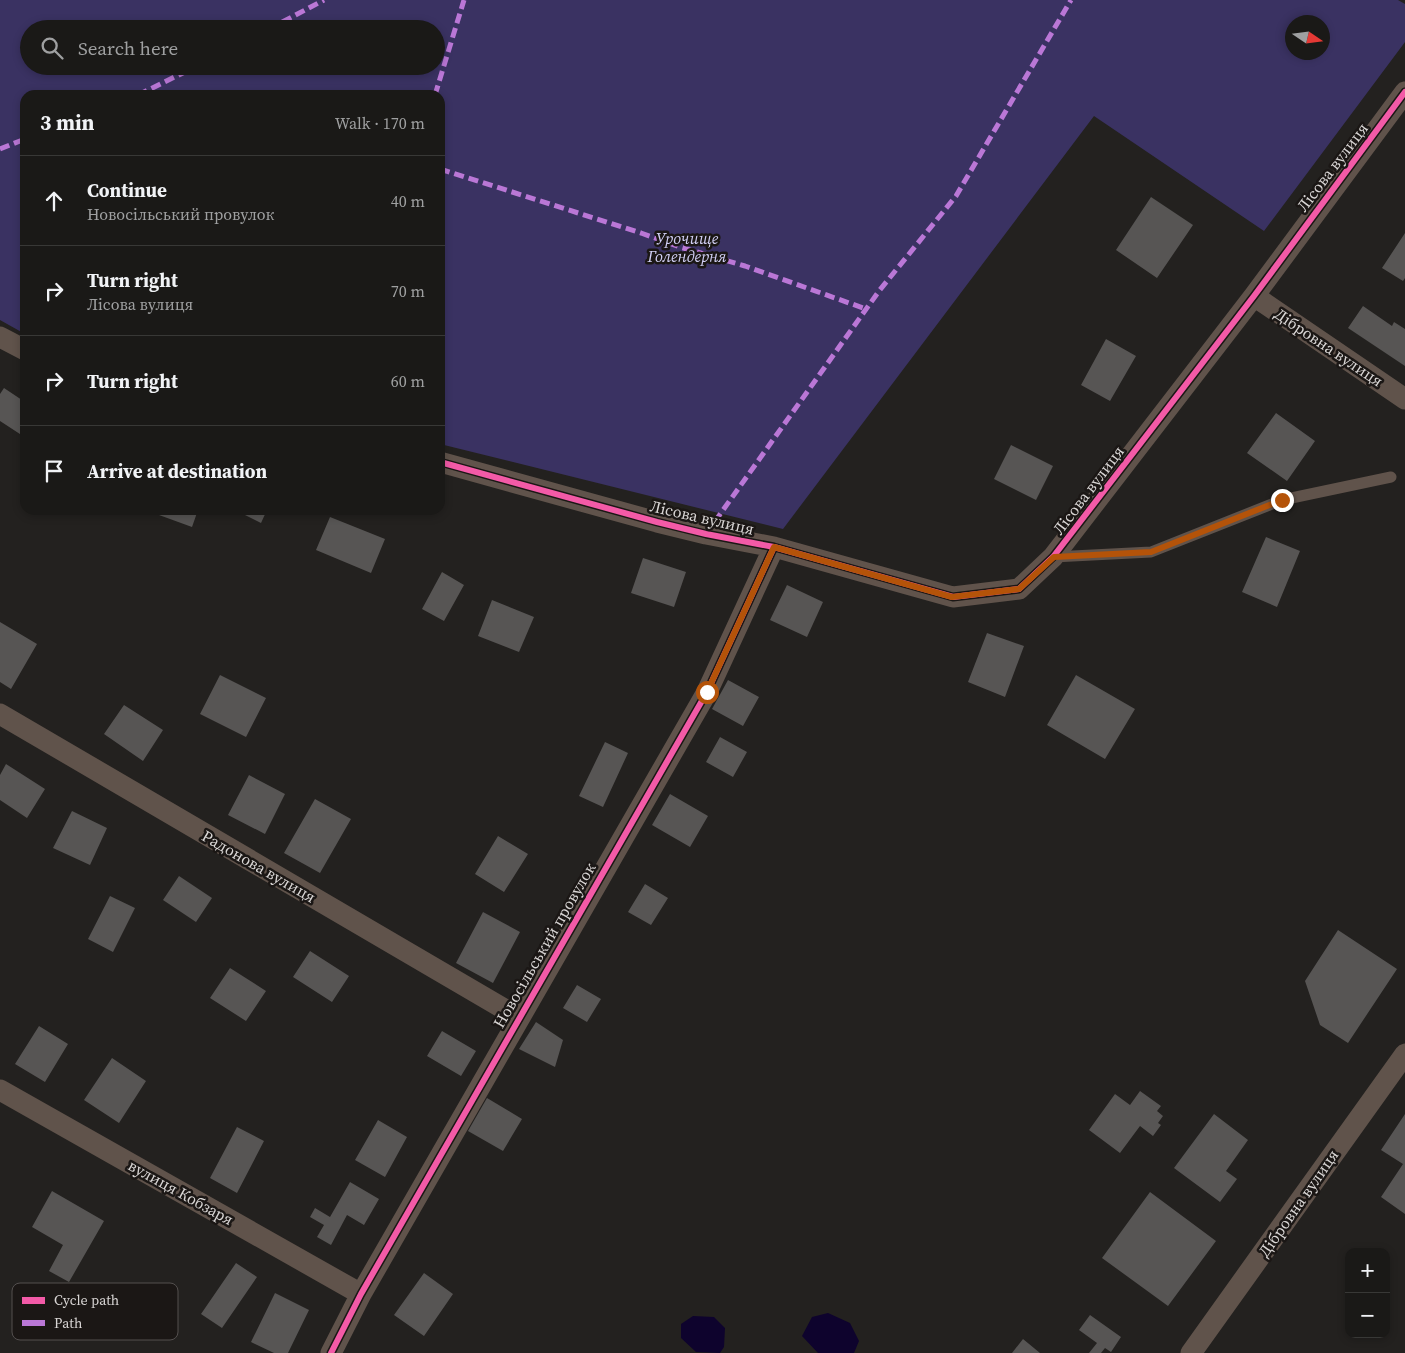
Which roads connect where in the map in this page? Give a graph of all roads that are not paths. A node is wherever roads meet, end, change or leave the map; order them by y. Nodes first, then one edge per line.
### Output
1 (1405, 92) edge
2 (1254, 296) junction
3 (0, 337) edge
4 (20, 347) edge
5 (1405, 399) edge
6 (445, 463) edge
7 (1391, 477) dead end
8 (774, 547) junction
9 (1054, 557) junction
10 (0, 714) edge
11 (518, 1017) junction
12 (1405, 1054) edge
13 (0, 1090) edge
14 (361, 1294) junction
15 (331, 1353) edge
16 (1191, 1353) edge

1 - 2 street, Лісова вулиця
2 - 5 street, Дібровна вулиця
2 - 9 street, Лісова вулиця
3 - 4 street
6 - 8 street, Лісова вулиця
7 - 9 lane
8 - 9 street, Лісова вулиця
8 - 11 street, Новосільський провулок
10 - 11 street, Радонова вулиця
11 - 14 street, Новосільський провулок
12 - 16 street, Дібровна вулиця
13 - 14 street, вулиця Кобзаря
14 - 15 street, Новосільський провулок

